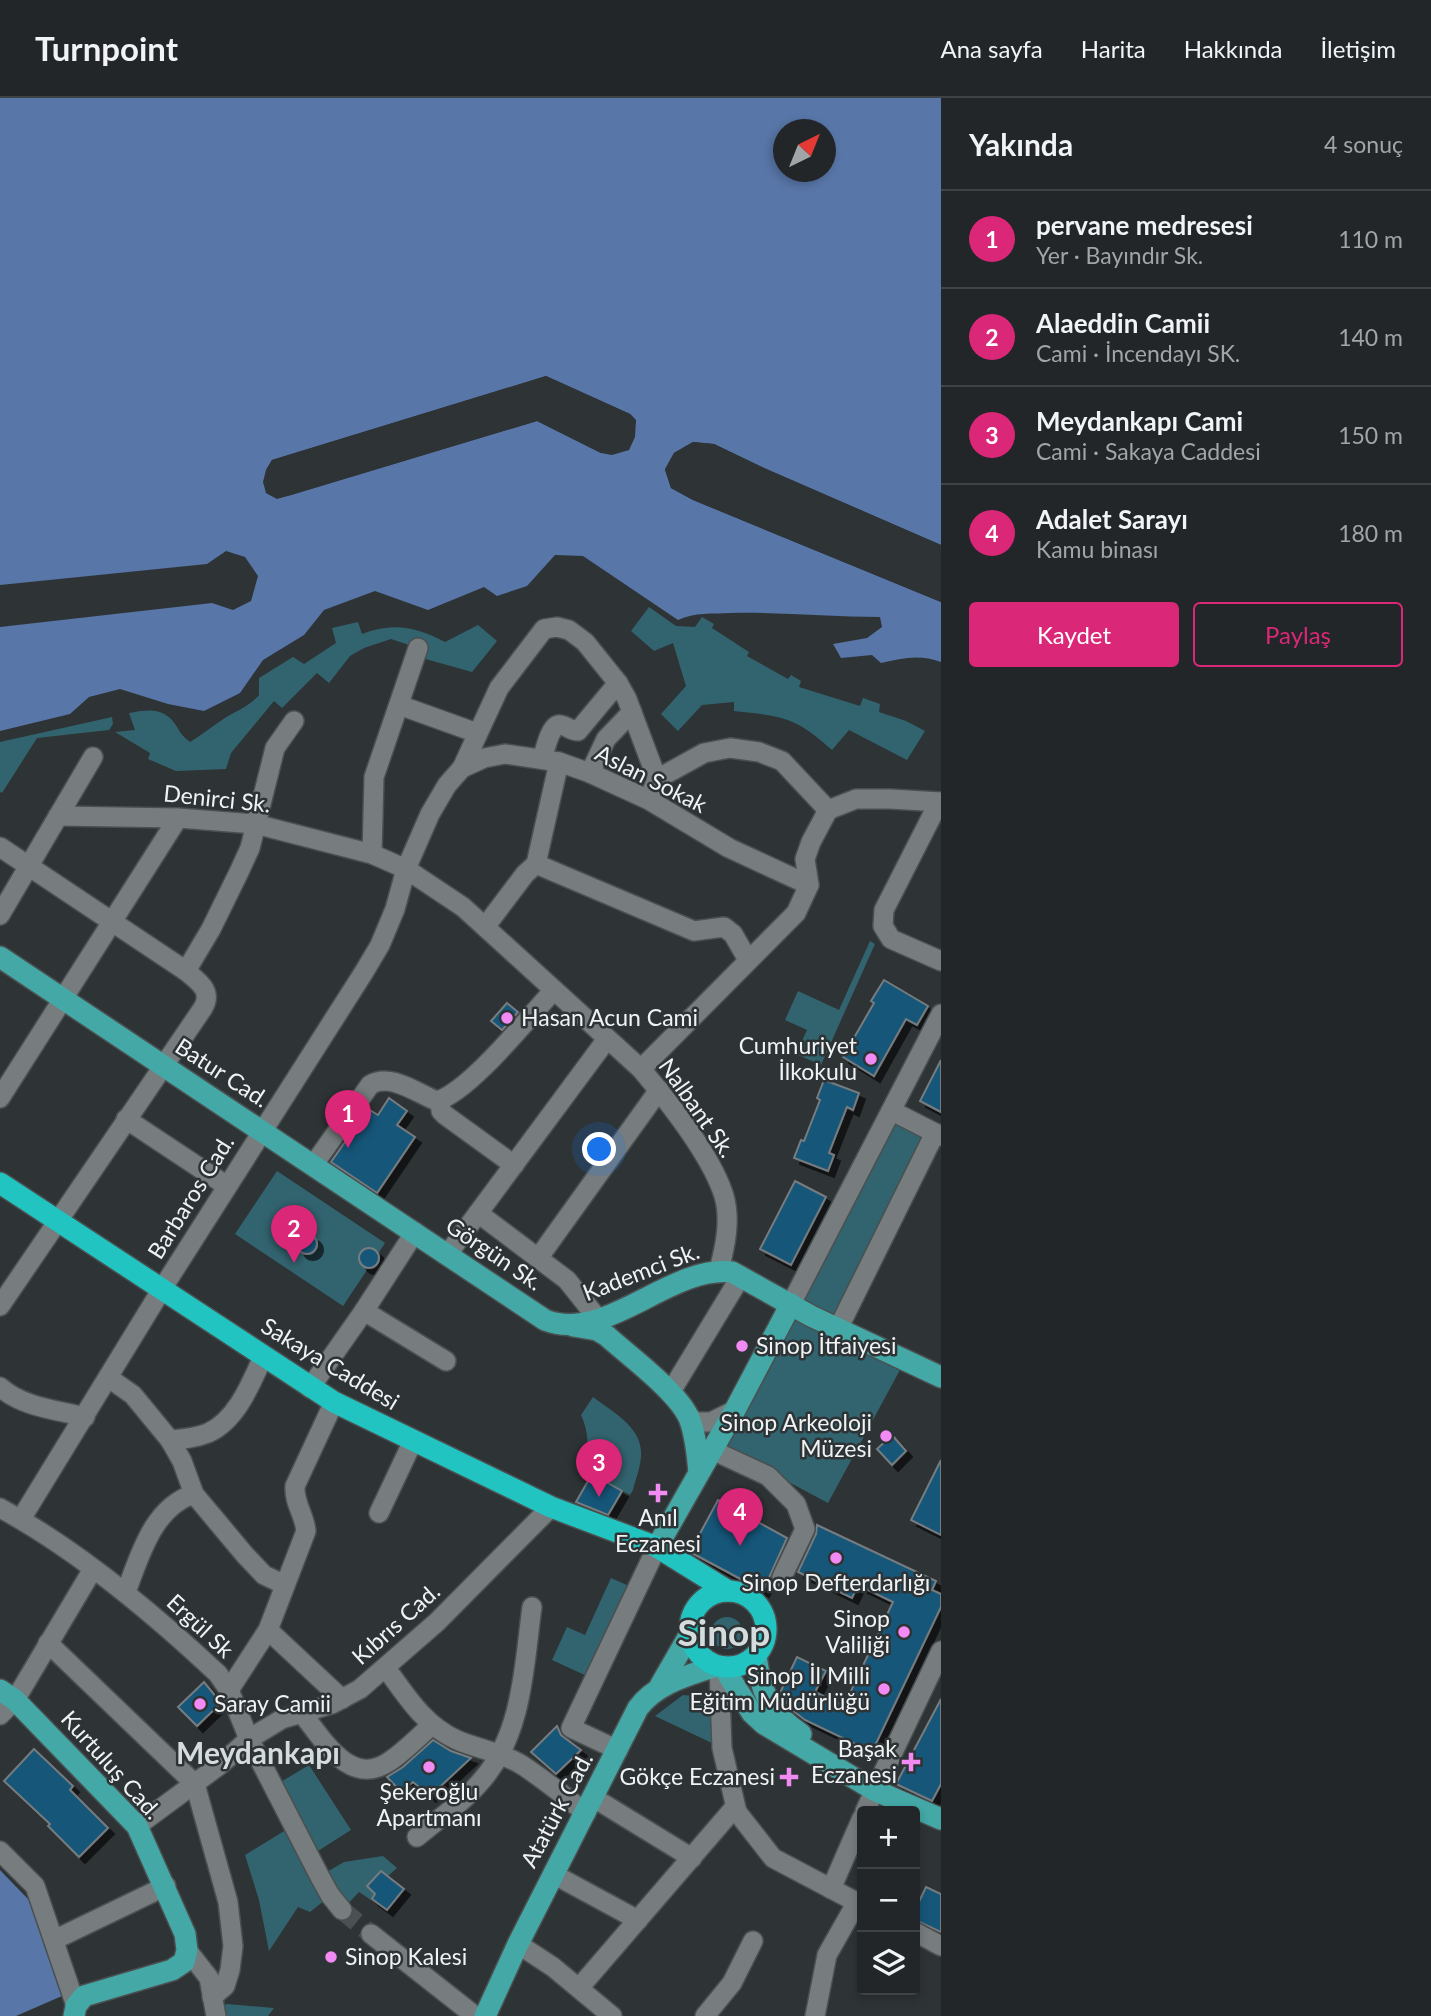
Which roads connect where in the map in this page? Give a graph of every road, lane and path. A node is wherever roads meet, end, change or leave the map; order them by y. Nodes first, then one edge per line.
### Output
1 (418, 648) dead end
2 (618, 682) junction
3 (399, 705) junction
4 (632, 712) junction
5 (294, 721) dead end
6 (477, 733) junction
7 (93, 757) dead end
8 (550, 761) junction
9 (462, 768) junction
10 (590, 773) junction
11 (657, 779) junction
12 (649, 800) junction
13 (940, 802) edge
14 (828, 810) junction
15 (58, 816) junction
16 (178, 818) junction
17 (255, 824) junction
18 (0, 848) edge
19 (372, 854) junction
20 (536, 864) junction
21 (27, 866) junction
22 (407, 869) junction
23 (809, 886) junction
24 (0, 915) edge
25 (112, 923) junction
26 (485, 927) junction
27 (0, 957) edge
28 (748, 960) junction
29 (941, 961) edge
30 (186, 971) junction
31 (554, 990) junction
32 (61, 999) junction
33 (941, 1014) edge
34 (607, 1039) junction
35 (162, 1066) junction
36 (641, 1069) junction
37 (659, 1090) junction
38 (0, 1098) edge
39 (440, 1101) junction
40 (892, 1111) junction
41 (126, 1119) junction
42 (262, 1130) junction
43 (938, 1134) edge
44 (314, 1164) junction
45 (514, 1165) junction
46 (0, 1183) edge
47 (227, 1186) junction
48 (478, 1213) junction
49 (58, 1221) junction
50 (415, 1232) junction
51 (447, 1255) junction
52 (539, 1258) junction
53 (719, 1270) junction
54 (741, 1276) junction
55 (162, 1289) junction
56 (791, 1304) junction
57 (0, 1306) edge
58 (364, 1311) junction
59 (598, 1319) junction
60 (554, 1322) junction
61 (838, 1329) junction
62 (263, 1357) junction
63 (446, 1361) dead end
64 (939, 1370) edge
65 (109, 1378) junction
66 (0, 1388) edge
67 (310, 1388) junction
68 (670, 1393) junction
69 (334, 1402) junction
70 (735, 1410) junction
71 (689, 1416) junction
72 (85, 1417) junction
73 (170, 1440) junction
74 (413, 1441) junction
75 (712, 1450) junction
76 (699, 1472) junction
77 (194, 1493) junction
78 (551, 1507) junction
79 (0, 1508) edge
80 (379, 1513) dead end
81 (21, 1519) junction
82 (657, 1547) junction
83 (93, 1569) junction
84 (782, 1577) dead end
85 (285, 1585) junction
86 (728, 1591) junction
87 (126, 1592) junction
88 (701, 1602) junction
89 (532, 1606) dead end
90 (268, 1630) junction
91 (690, 1634) junction
92 (48, 1643) junction
93 (941, 1651) edge
94 (756, 1656) junction
95 (719, 1667) junction
96 (386, 1668) junction
97 (660, 1686) junction
98 (229, 1690) junction
99 (342, 1699) junction
100 (5, 1702) edge
101 (301, 1712) junction
102 (432, 1725) junction
103 (249, 1739) junction
104 (618, 1750) junction
105 (500, 1753) junction
106 (195, 1784) junction
107 (877, 1784) junction
108 (590, 1805) junction
109 (867, 1806) edge
110 (735, 1807) junction
111 (940, 1816) edge
112 (137, 1826) junction
113 (857, 1829) edge
114 (417, 1837) dead end
115 (0, 1851) edge
116 (692, 1858) junction
117 (553, 1874) junction
118 (166, 1886) junction
119 (831, 1889) junction
120 (857, 1902) edge
121 (857, 1909) edge
122 (342, 1910) tunnel mouth
123 (638, 1920) junction
124 (371, 1934) tunnel mouth
125 (920, 1935) edge
126 (54, 1940) junction
127 (753, 1941) dead end
128 (518, 1944) junction
129 (941, 1946) edge
130 (187, 1950) junction
131 (508, 1963) junction
132 (579, 1988) junction
133 (214, 2007) edge
134 (75, 2011) edge
135 (475, 2016) edge
136 (485, 2016) edge
137 (498, 2016) edge
138 (612, 2016) edge
139 (705, 2016) edge
140 (815, 2016) edge

1 - 3 street
2 - 4 street
2 - 6 street, Barbaros Cad.
2 - 8 street
3 - 6 street
3 - 19 street
4 - 10 street
4 - 11 street
5 - 17 street
6 - 9 street, Barbaros Cad.
7 - 15 street
8 - 9 street, Aslan Sokak
8 - 10 street, Aslan Sokak
8 - 20 street
9 - 22 street, Barbaros Cad.
10 - 12 street, Aslan Sokak
11 - 12 street
11 - 14 street
12 - 23 street, Aslan Sokak
13 - 14 street
13 - 29 street
14 - 23 street
15 - 16 street, Denirci Sk.
15 - 21 street
16 - 17 street, Denirci Sk.
16 - 25 street
17 - 19 street, Denirci Sk.
17 - 30 street
18 - 21 street
19 - 22 street, Denirci Sk.
20 - 26 street
20 - 28 street
21 - 24 street
21 - 25 street
22 - 26 street, Nalbant Sk.
22 - 42 street, Barbaros Cad.
23 - 28 street
25 - 30 street
25 - 32 street
26 - 31 street, Nalbant Sk.
27 - 32 main road, Batur Cad.
28 - 36 street
30 - 35 street
31 - 34 street, Nalbant Sk.
31 - 39 street
32 - 35 main road, Batur Cad.
32 - 38 street
33 - 40 street
34 - 36 street, Nalbant Sk.
34 - 45 street
35 - 41 street
35 - 42 main road, Batur Cad.
36 - 37 street, Nalbant Sk.
37 - 52 street
37 - 53 street, Nalbant Sk.
39 - 44 street
39 - 45 street
40 - 43 street
40 - 56 street
41 - 47 street
41 - 49 street
42 - 44 main road, Batur Cad.
42 - 47 street, Barbaros Cad.
43 - 61 street
44 - 50 main road, Batur Cad.
45 - 48 street
46 - 49 highway, Sakaya Caddesi
47 - 55 street, Barbaros Cad.
48 - 51 street
48 - 52 street
49 - 55 highway, Sakaya Caddesi
49 - 57 street
50 - 51 main road, Görgün Sk.
50 - 58 street
51 - 60 main road, Görgün Sk.
52 - 59 street
53 - 54 main road, Kademci Sk.
53 - 59 main road, Kademci Sk.
54 - 56 main road, Kademci Sk.
54 - 68 street
55 - 62 highway, Sakaya Caddesi
55 - 65 street, Barbaros Cad.
56 - 61 main road, Kademci Sk.
56 - 70 main road
58 - 63 street
58 - 67 street
59 - 60 main road, Kademci Sk.
60 - 68 main road
61 - 64 main road, Kademci Sk.
62 - 67 highway, Sakaya Caddesi
62 - 73 street
65 - 72 street, Barbaros Cad.
65 - 73 street
66 - 72 street
67 - 69 highway, Sakaya Caddesi
68 - 71 main road
69 - 74 highway, Sakaya Caddesi
69 - 85 street
70 - 71 street
70 - 75 main road
71 - 76 main road
72 - 81 street, Barbaros Cad.
73 - 77 street
74 - 78 highway, Sakaya Caddesi
74 - 80 street
75 - 76 main road
75 - 84 street
76 - 82 main road
77 - 85 street
77 - 87 street
78 - 82 highway, Sakaya Caddesi
78 - 96 street, Kıbrıs Cad.
79 - 81 street, Ergül Sk
81 - 83 street, Ergül Sk
82 - 86 highway, Sakaya Caddesi
82 - 88 highway
82 - 104 street
83 - 87 street, Ergül Sk
83 - 92 street
85 - 90 street
86 - 88 highway
86 - 94 highway
87 - 98 street, Ergül Sk
88 - 91 highway
89 - 105 street
90 - 98 street
90 - 99 street
91 - 95 highway
91 - 97 main road
92 - 100 street
92 - 106 street
93 - 107 street
94 - 95 highway
94 - 107 main road
95 - 97 main road
95 - 107 main road
95 - 110 street
96 - 99 street, Kıbrıs Cad.
96 - 102 street
97 - 104 main road, Atatürk Cad.
98 - 103 street, Ergül Sk
99 - 101 street, Kıbrıs Cad.
100 - 112 main road, Kurtuluş Cad.
101 - 102 street
101 - 103 street, Kıbrıs Cad.
102 - 105 street
103 - 106 street, Kıbrıs Cad.
103 - 122 street, Ergül Sk
104 - 108 main road, Atatürk Cad.
105 - 108 street
105 - 114 street
106 - 112 street, Kıbrıs Cad.
106 - 133 street
107 - 109 street
107 - 111 main road
108 - 116 street
108 - 117 main road, Atatürk Cad.
110 - 116 street
110 - 119 street
112 - 118 main road, Kurtuluş Cad.
113 - 119 street
115 - 126 street
116 - 123 street
117 - 123 street
117 - 128 main road, Atatürk Cad.
118 - 126 street
118 - 130 main road, Kurtuluş Cad.
119 - 120 street
121 - 140 street
123 - 132 street
124 - 135 street
125 - 129 street
126 - 134 street
127 - 139 street
128 - 131 main road, Atatürk Cad.
128 - 132 street
130 - 133 street
130 - 134 main road
131 - 136 main road
131 - 137 main road
132 - 138 street

